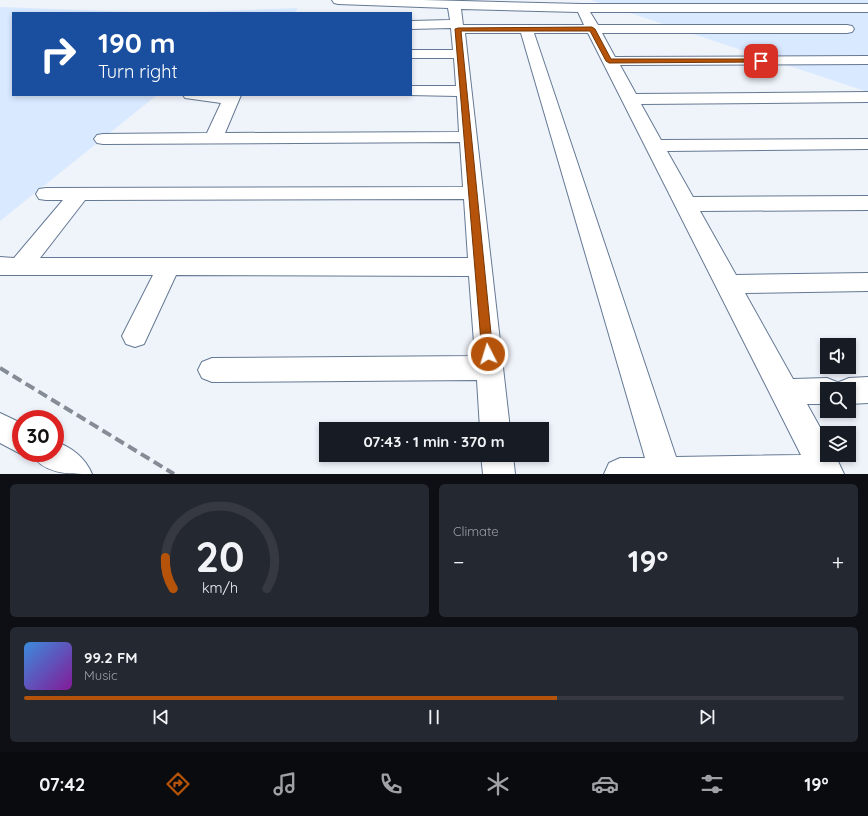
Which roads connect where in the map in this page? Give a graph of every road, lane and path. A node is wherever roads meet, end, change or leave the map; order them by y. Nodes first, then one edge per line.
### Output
1 (338, 0) edge
2 (582, 8) junction
3 (862, 8) edge
4 (409, 12) edge
5 (412, 12) edge
6 (868, 15) edge
7 (457, 20) junction
8 (412, 25) edge
9 (526, 29) junction
10 (592, 29) junction
11 (813, 29) junction
12 (847, 29) dead end
13 (412, 54) edge
14 (461, 54) junction
15 (852, 60) junction
16 (868, 60) edge
17 (609, 61) junction
18 (412, 91) edge
19 (464, 91) junction
20 (212, 96) edge
21 (232, 97) edge
22 (868, 97) edge
23 (630, 99) junction
24 (468, 138) junction
25 (103, 139) dead end
26 (213, 139) junction
27 (868, 144) edge
28 (654, 146) junction
29 (473, 193) junction
30 (46, 194) dead end
31 (79, 194) junction
32 (868, 203) edge
33 (685, 204) junction
34 (10, 266) edge
35 (170, 266) junction
36 (480, 267) junction
37 (868, 282) edge
38 (728, 284) junction
39 (135, 336) dead end
40 (489, 368) junction
41 (212, 370) dead end
42 (868, 390) edge
43 (820, 391) edge
44 (856, 391) edge
45 (785, 392) junction
46 (494, 422) edge
47 (0, 427) edge
48 (12, 433) edge
49 (62, 462) edge
50 (498, 462) edge
51 (827, 472) edge
52 (76, 474) edge
53 (499, 474) edge
54 (620, 474) edge
55 (666, 474) edge

1 - 4 street
2 - 3 street
2 - 7 street
2 - 10 street
3 - 6 street
5 - 7 street
7 - 8 street
7 - 9 street
7 - 14 street
9 - 10 street
9 - 55 street
10 - 11 street
10 - 17 street
11 - 12 street
11 - 15 street
13 - 14 street
14 - 19 street
15 - 16 street
15 - 17 street
17 - 23 street
18 - 19 street
19 - 24 street
20 - 21 street
21 - 26 street
22 - 23 street
23 - 28 street
24 - 26 street
24 - 29 street
25 - 26 street
27 - 28 street
28 - 33 street
29 - 31 street
29 - 36 street
30 - 31 street
31 - 34 street
32 - 33 street
33 - 38 street
34 - 35 street
35 - 36 street
35 - 39 street
36 - 40 street
37 - 38 street
38 - 45 street
40 - 41 street
40 - 46 street
42 - 44 street
43 - 45 street
45 - 51 street
47 - 48 street
49 - 52 street
50 - 53 street
51 - 55 street
54 - 55 street

